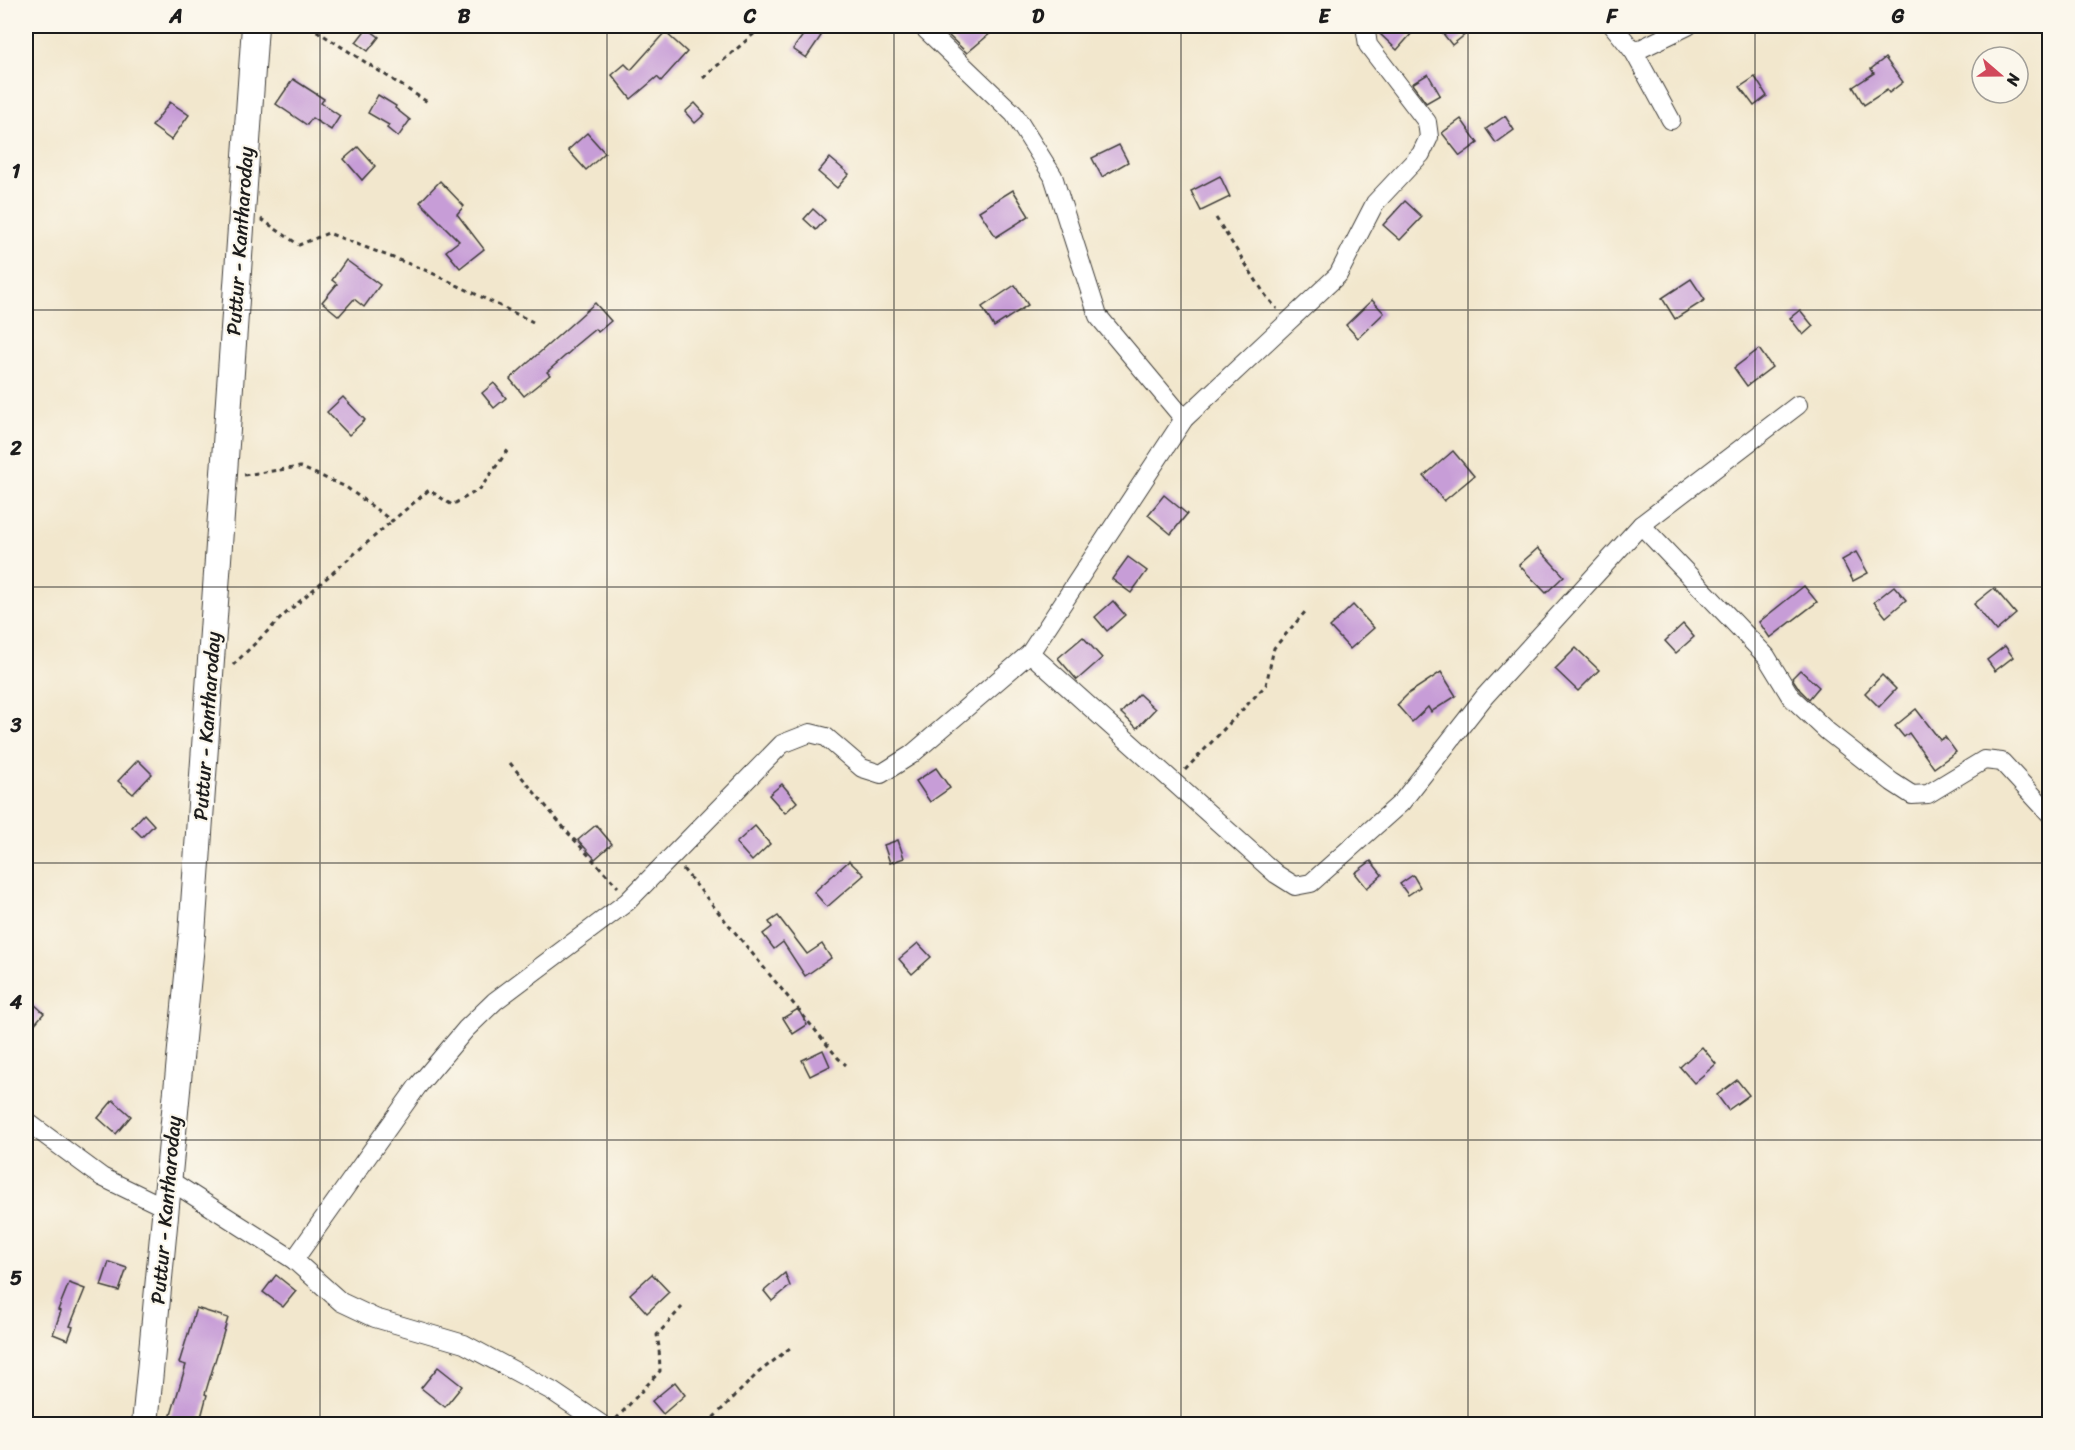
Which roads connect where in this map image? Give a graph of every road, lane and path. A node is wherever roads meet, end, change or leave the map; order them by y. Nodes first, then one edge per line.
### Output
1 (255, 26) edge
2 (309, 26) edge
3 (763, 26) edge
4 (922, 26) edge
5 (1365, 26) edge
6 (1613, 26) edge
7 (1688, 26) edge
8 (1634, 52) junction
9 (703, 78) dead end
10 (429, 103) dead end
11 (1671, 120) dead end
12 (243, 206) junction
13 (1216, 218) dead end
14 (533, 322) dead end
15 (1288, 322) junction
16 (1798, 405) dead end
17 (1184, 419) junction
18 (508, 450) dead end
19 (224, 478) junction
20 (392, 521) junction
21 (1641, 525) junction
22 (1305, 612) dead end
23 (1030, 653) junction
24 (209, 686) junction
25 (510, 763) dead end
26 (1174, 782) junction
27 (2049, 814) edge
28 (672, 856) junction
29 (630, 900) junction
30 (846, 1065) dead end
31 (26, 1121) edge
32 (168, 1180) junction
33 (166, 1208) junction
34 (294, 1260) junction
35 (682, 1307) dead end
36 (790, 1348) dead end
37 (145, 1425) edge
38 (601, 1425) edge
39 (611, 1425) edge
40 (707, 1425) edge

1 - 12 main road, Puttur - Kantharoday
2 - 10 path
3 - 9 path
4 - 17 street
5 - 15 street
6 - 8 street
7 - 8 street
8 - 11 street
12 - 14 path
12 - 19 main road, Puttur - Kantharoday
13 - 15 path
15 - 17 street
16 - 21 street
17 - 23 street
18 - 20 path
19 - 20 path
19 - 24 main road, Puttur - Kantharoday
20 - 24 path
21 - 26 street
21 - 27 street
22 - 26 path
23 - 26 street
23 - 28 street
24 - 32 main road, Puttur - Kantharoday
25 - 29 path
28 - 29 street
28 - 30 path
29 - 34 street
31 - 33 street
32 - 33 main road, Puttur - Kantharoday
32 - 34 street
33 - 37 main road, Puttur - Kantharoday
34 - 38 street
35 - 39 path
36 - 40 path

